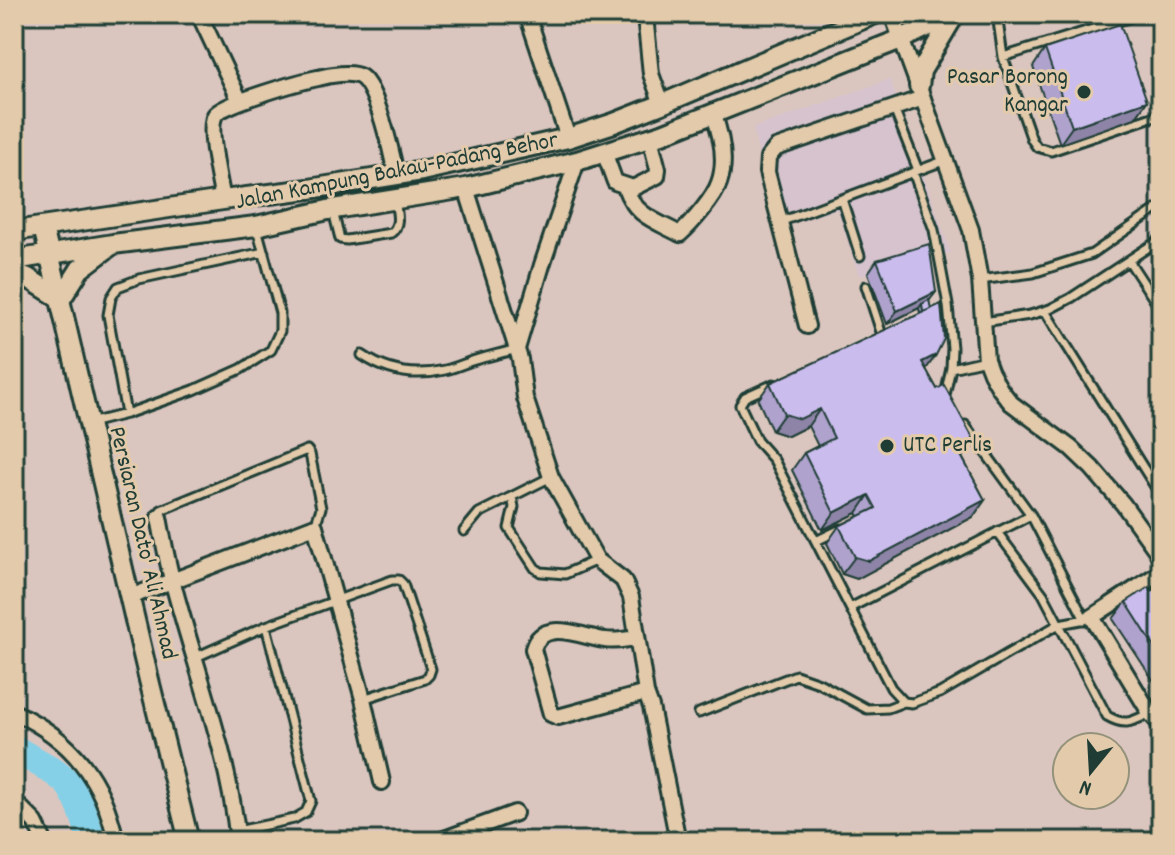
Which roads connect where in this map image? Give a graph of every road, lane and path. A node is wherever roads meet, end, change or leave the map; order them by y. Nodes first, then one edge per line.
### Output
1 (199, 14) edge
2 (527, 14) edge
3 (642, 14) edge
4 (875, 14) edge
5 (892, 14) edge
6 (955, 14) edge
7 (997, 14) edge
8 (1141, 14) edge
9 (901, 39) junction
10 (1003, 57) junction
11 (921, 92) junction
12 (240, 101) junction
13 (662, 104) junction
14 (894, 108) junction
15 (713, 113) junction
16 (1161, 114) edge
17 (568, 138) junction
18 (650, 138) junction
19 (604, 152) junction
20 (946, 160) junction
21 (577, 161) junction
22 (916, 171) junction
23 (396, 174) junction
24 (625, 187) junction
25 (466, 188) junction
26 (395, 198) junction
27 (842, 199) junction
28 (223, 200) junction
29 (1161, 206) edge
30 (333, 209) junction
31 (780, 222) junction
32 (256, 226) junction
33 (43, 227) junction
34 (14, 231) edge
35 (1161, 239) edge
36 (113, 244) junction
37 (264, 252) junction
38 (50, 254) junction
39 (860, 256) dead end
40 (14, 260) edge
41 (1129, 261) junction
42 (14, 272) edge
43 (980, 280) junction
44 (866, 286) dead end
45 (61, 299) junction
46 (948, 305) junction
47 (938, 310) edge
48 (1161, 310) edge
49 (1045, 311) junction
50 (983, 322) junction
51 (807, 326) dead end
52 (895, 329) edge
53 (882, 335) junction
54 (868, 341) edge
55 (517, 349) junction
56 (362, 355) dead end
57 (986, 360) junction
58 (951, 368) junction
59 (786, 379) edge
60 (947, 401) edge
61 (956, 413) edge
62 (126, 414) junction
63 (89, 423) junction
64 (551, 477) junction
65 (1161, 496) edge
66 (512, 497) junction
67 (1031, 515) junction
68 (159, 517) joint
69 (315, 526) junction
70 (843, 528) edge
71 (464, 531) dead end
72 (997, 532) junction
73 (816, 541) junction
74 (1161, 557) edge
75 (597, 560) junction
76 (1161, 572) edge
77 (173, 583) junction
78 (130, 597) junction
79 (336, 602) junction
80 (850, 608) junction
81 (1088, 618) junction
82 (1059, 624) junction
83 (266, 626) junction
84 (637, 638) junction
85 (196, 657) junction
86 (646, 693) junction
87 (363, 699) junction
88 (904, 702) junction
89 (14, 712) edge
90 (699, 713) dead end
91 (1150, 713) junction
92 (1161, 725) edge
93 (382, 782) dead end
94 (14, 801) edge
95 (515, 813) dead end
96 (238, 836) edge
97 (44, 841) edge
98 (116, 841) edge
99 (189, 841) edge
100 (439, 841) edge
101 (678, 841) edge

1 - 12 street
2 - 17 street
3 - 13 street
4 - 13 street, Jalan Kampung Bakau-Padang Behor
5 - 9 street
6 - 9 street, Jalan Kampung Bakau-Padang Behor
6 - 11 street
7 - 10 lane
8 - 10 lane
9 - 11 street
9 - 15 street, Jalan Kampung Bakau-Padang Behor
10 - 16 lane
11 - 14 street
11 - 20 street
12 - 23 street
12 - 28 street
13 - 17 street, Jalan Kampung Bakau-Padang Behor
14 - 22 lane
14 - 31 street
15 - 18 street, Jalan Kampung Bakau-Padang Behor
15 - 24 street
17 - 23 street, Jalan Kampung Bakau-Padang Behor
18 - 19 street, Jalan Kampung Bakau-Padang Behor
18 - 24 street
19 - 21 street, Jalan Kampung Bakau-Padang Behor
19 - 24 street
20 - 22 lane
20 - 43 street
21 - 25 street, Jalan Kampung Bakau-Padang Behor
21 - 55 street
22 - 27 lane
22 - 46 lane
23 - 28 street, Jalan Kampung Bakau-Padang Behor
25 - 26 street, Jalan Kampung Bakau-Padang Behor
25 - 55 street
26 - 30 street, Jalan Kampung Bakau-Padang Behor
26 - 30 lane
27 - 31 lane
27 - 39 lane
28 - 33 street, Jalan Kampung Bakau-Padang Behor
29 - 43 lane
30 - 32 street, Jalan Kampung Bakau-Padang Behor
31 - 51 street
32 - 36 street, Jalan Kampung Bakau-Padang Behor
32 - 37 lane
33 - 34 street, Jalan Kampung Bakau-Padang Behor
33 - 38 street, Persiaran Dato' Ali Ahmad
35 - 41 lane
36 - 38 street, Jalan Kampung Bakau-Padang Behor
36 - 45 street
37 - 62 lane
37 - 62 lane
38 - 40 street, Jalan Kampung Bakau-Padang Behor
38 - 45 street, Persiaran Dato' Ali Ahmad
41 - 48 lane
41 - 49 lane
42 - 45 street
43 - 50 street
44 - 53 lane
45 - 63 street, Persiaran Dato' Ali Ahmad
46 - 47 lane
46 - 58 lane
49 - 50 lane
49 - 65 lane
50 - 57 street
52 - 53 lane
53 - 54 lane
55 - 56 lane
55 - 64 street
57 - 58 lane
57 - 74 street
58 - 60 lane
59 - 73 lane
61 - 67 lane
62 - 63 lane
63 - 78 street, Persiaran Dato' Ali Ahmad
64 - 66 lane
64 - 75 street
66 - 71 lane
66 - 75 lane
67 - 72 lane
67 - 81 lane
68 - 69 lane
68 - 77 street
69 - 77 street
69 - 79 street
70 - 73 lane
72 - 80 lane
72 - 82 lane
73 - 80 lane
75 - 84 street
76 - 81 street
77 - 78 street
77 - 85 street
78 - 99 street, Persiaran Dato' Ali Ahmad
79 - 83 lane
79 - 87 street
79 - 87 lane
80 - 88 lane
81 - 82 lane
81 - 91 street
82 - 88 lane
82 - 91 lane
83 - 85 lane
83 - 96 lane
84 - 86 street
84 - 86 street
85 - 96 street
86 - 101 street
87 - 93 street
88 - 90 lane
89 - 98 street
91 - 92 street
94 - 97 street
95 - 100 street

